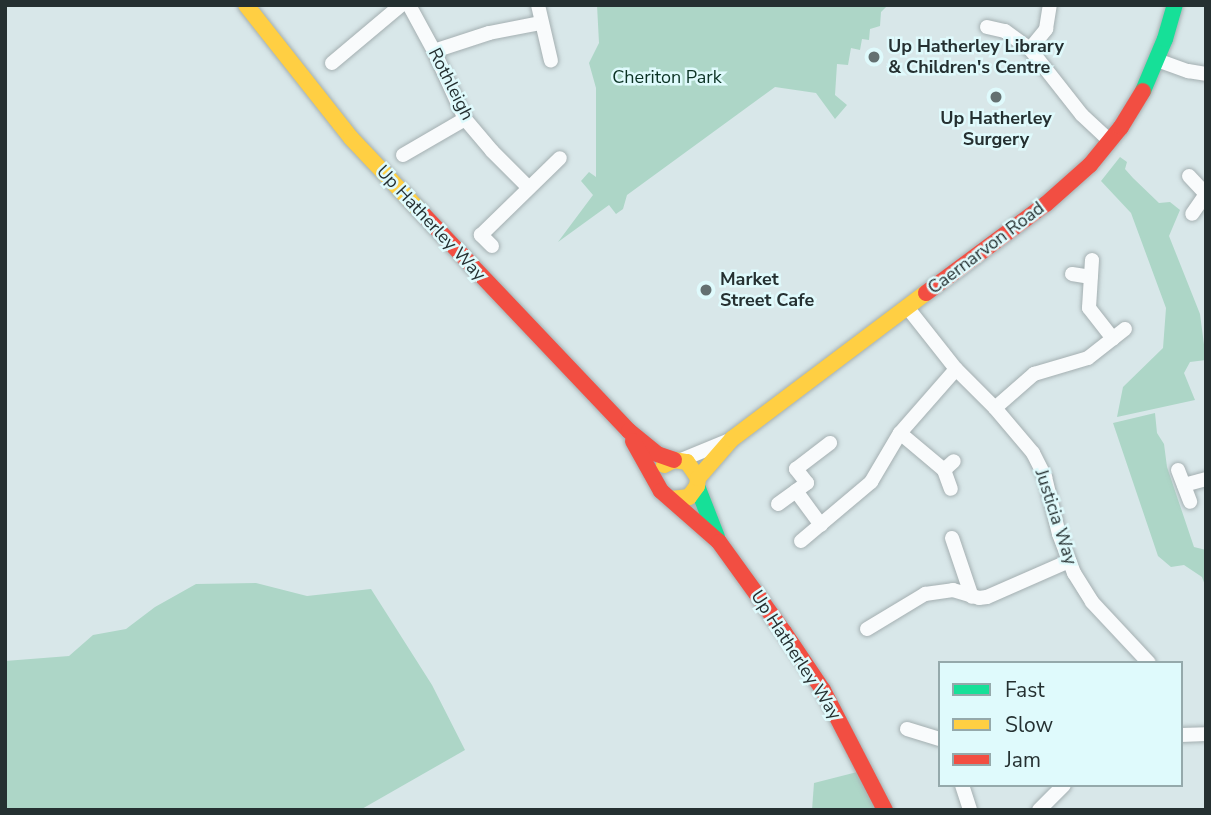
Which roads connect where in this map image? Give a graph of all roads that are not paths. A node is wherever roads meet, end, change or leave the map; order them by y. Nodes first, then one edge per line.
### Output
1 (246, 5) edge
2 (401, 5) edge
3 (409, 5) edge
4 (538, 5) edge
5 (1050, 5) edge
6 (1175, 5) edge
7 (541, 23) junction
8 (987, 27) dead end
9 (1030, 49) junction
10 (434, 51) junction
11 (1157, 60) junction
12 (551, 61) dead end
13 (332, 63) dead end
14 (1206, 74) edge
15 (465, 118) junction
16 (1111, 141) junction
17 (403, 155) dead end
18 (559, 159) dead end
19 (1189, 176) dead end
20 (529, 188) junction
21 (1192, 214) dead end
22 (492, 246) dead end
23 (1091, 260) dead end
24 (1072, 274) dead end
25 (1091, 278) junction
26 (907, 307) junction
27 (1125, 329) dead end
28 (1113, 339) junction
29 (956, 369) junction
30 (995, 408) junction
31 (629, 432) junction
32 (901, 433) junction
33 (732, 439) junction
34 (830, 443) dead end
35 (678, 460) junction
36 (1178, 470) dead end
37 (1206, 478) edge
38 (697, 482) junction
39 (658, 485) junction
40 (1184, 485) junction
41 (951, 489) dead end
42 (796, 491) junction
43 (671, 499) junction
44 (1190, 502) dead end
45 (778, 504) dead end
46 (821, 525) junction
47 (952, 538) dead end
48 (801, 541) dead end
49 (719, 542) junction
50 (1069, 561) junction
51 (972, 597) junction
52 (867, 629) dead end
53 (1147, 661) edge
54 (908, 729) dead end
55 (1206, 734) edge
56 (1183, 735) edge
57 (938, 738) edge
58 (963, 787) edge
59 (1062, 787) edge
60 (885, 810) edge
61 (970, 810) edge
62 (1039, 810) edge

1 - 31 street, Up Hatherley Way
2 - 13 street
3 - 10 street, Rothleigh
4 - 7 street
5 - 9 street
6 - 11 street, Caernarvon Road
7 - 10 street
7 - 12 street
8 - 9 street
9 - 16 street
10 - 15 street, Rothleigh
11 - 14 street
11 - 16 street, Caernarvon Road
15 - 17 street
15 - 20 street, Rothleigh
16 - 26 street, Caernarvon Road
18 - 20 street
19 - 21 street
20 - 22 street
23 - 25 street
24 - 25 street
25 - 28 street
26 - 29 street, Justicia Way
26 - 33 street, Caernarvon Road
27 - 28 street
28 - 30 street
29 - 30 street, Justicia Way
29 - 32 street
30 - 50 street, Justicia Way
31 - 35 street, Up Hatherley Way
31 - 39 street, Up Hatherley Way
32 - 41 street
32 - 46 street
33 - 35 street, Caernarvon Road
33 - 38 street, Caernarvon Road
34 - 42 street
35 - 38 street
35 - 39 street
36 - 40 street
37 - 40 street
38 - 43 street
38 - 49 street, Up Hatherley Way
39 - 43 street
40 - 44 street
42 - 45 street
42 - 46 street
43 - 49 street, Up Hatherley Way
46 - 48 street
47 - 51 street
49 - 60 street, Up Hatherley Way
50 - 51 street
50 - 53 street, Justicia Way
51 - 52 street
54 - 57 street
55 - 56 street
58 - 61 street
59 - 62 street

